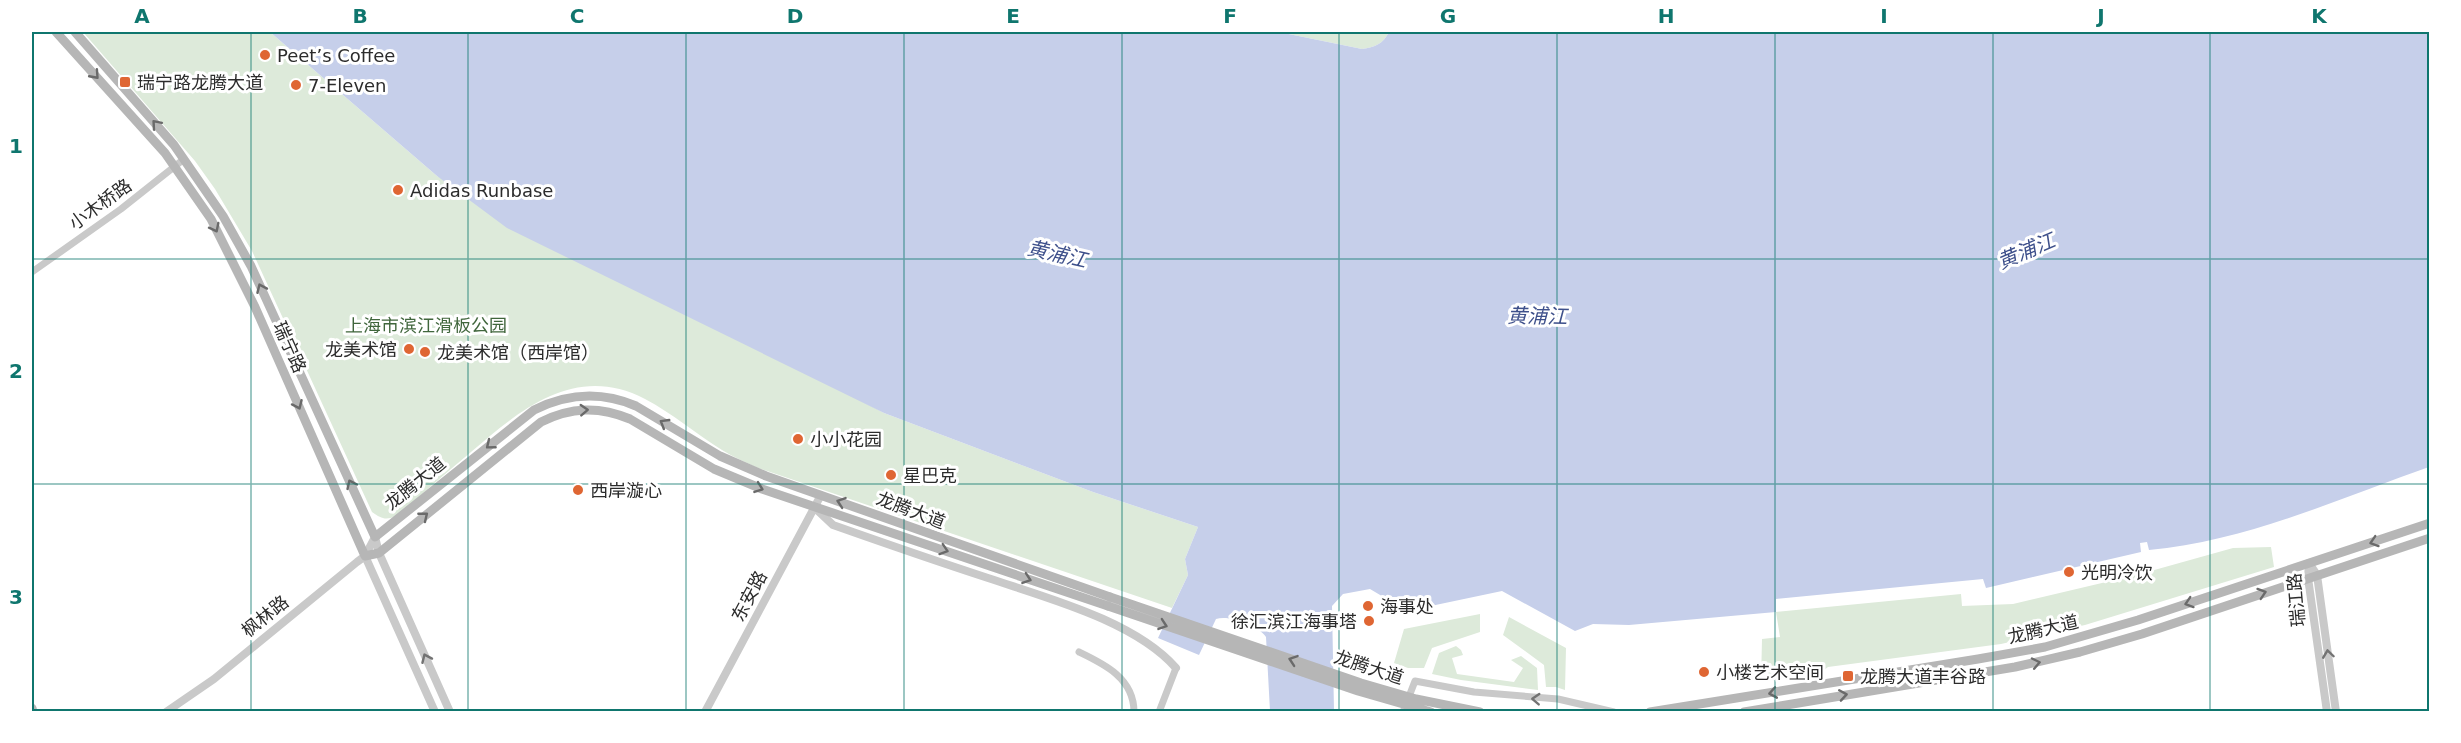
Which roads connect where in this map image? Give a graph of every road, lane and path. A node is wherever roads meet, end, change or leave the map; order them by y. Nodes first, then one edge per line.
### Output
1 (56, 32) edge
2 (75, 32) edge
3 (184, 159) junction
4 (176, 166) junction
5 (32, 272) edge
6 (821, 495) junction
7 (815, 508) junction
8 (2430, 523) edge
9 (375, 537) junction
10 (2430, 538) edge
11 (379, 553) junction
12 (973, 555) junction
13 (365, 556) junction
14 (2309, 563) junction
15 (2312, 577) junction
16 (1079, 652) dead end
17 (1176, 668) joint
18 (166, 711) edge
19 (435, 711) edge
20 (450, 711) edge
21 (705, 711) edge
22 (1134, 711) edge
23 (1159, 711) edge
24 (1403, 711) edge
25 (1431, 711) edge
26 (1480, 711) edge
27 (1614, 711) edge
28 (1650, 711) edge
29 (1744, 711) edge
30 (2326, 711) edge
31 (2337, 711) edge

1 -> 4 main road, 瑞宁路
3 -> 2 main road, 瑞宁路
3 - 4 street, 小木桥路
9 -> 3 main road, 瑞宁路
4 - 5 street, 小木桥路
4 -> 13 main road, 瑞宁路
6 - 7 street, 东安路
6 -> 9 main road, 龙腾大道
12 -> 6 main road, 龙腾大道
11 -> 7 main road, 龙腾大道
7 -> 12 main road, 龙腾大道
7 - 17 street
7 - 21 street, 东安路
8 -> 14 main road, 龙腾大道
9 - 11 street, 瑞宁路
9 - 13 street, 枫林路
10 - 15 main road, 龙腾大道
11 - 13 main road, 龙腾大道
20 -> 11 street, 瑞宁路
12 -> 25 main road, 龙腾大道, bridge
26 -> 12 main road, 龙腾大道, bridge
13 - 18 street, 枫林路
13 - 19 street, 瑞宁路
14 - 15 street, 瑞江路
14 -> 28 main road, 龙腾大道
29 -> 15 main road, 龙腾大道
15 - 30 street, 瑞江路
31 -> 15 street, 瑞江路
16 - 22 street
17 - 23 street
27 -> 24 street

